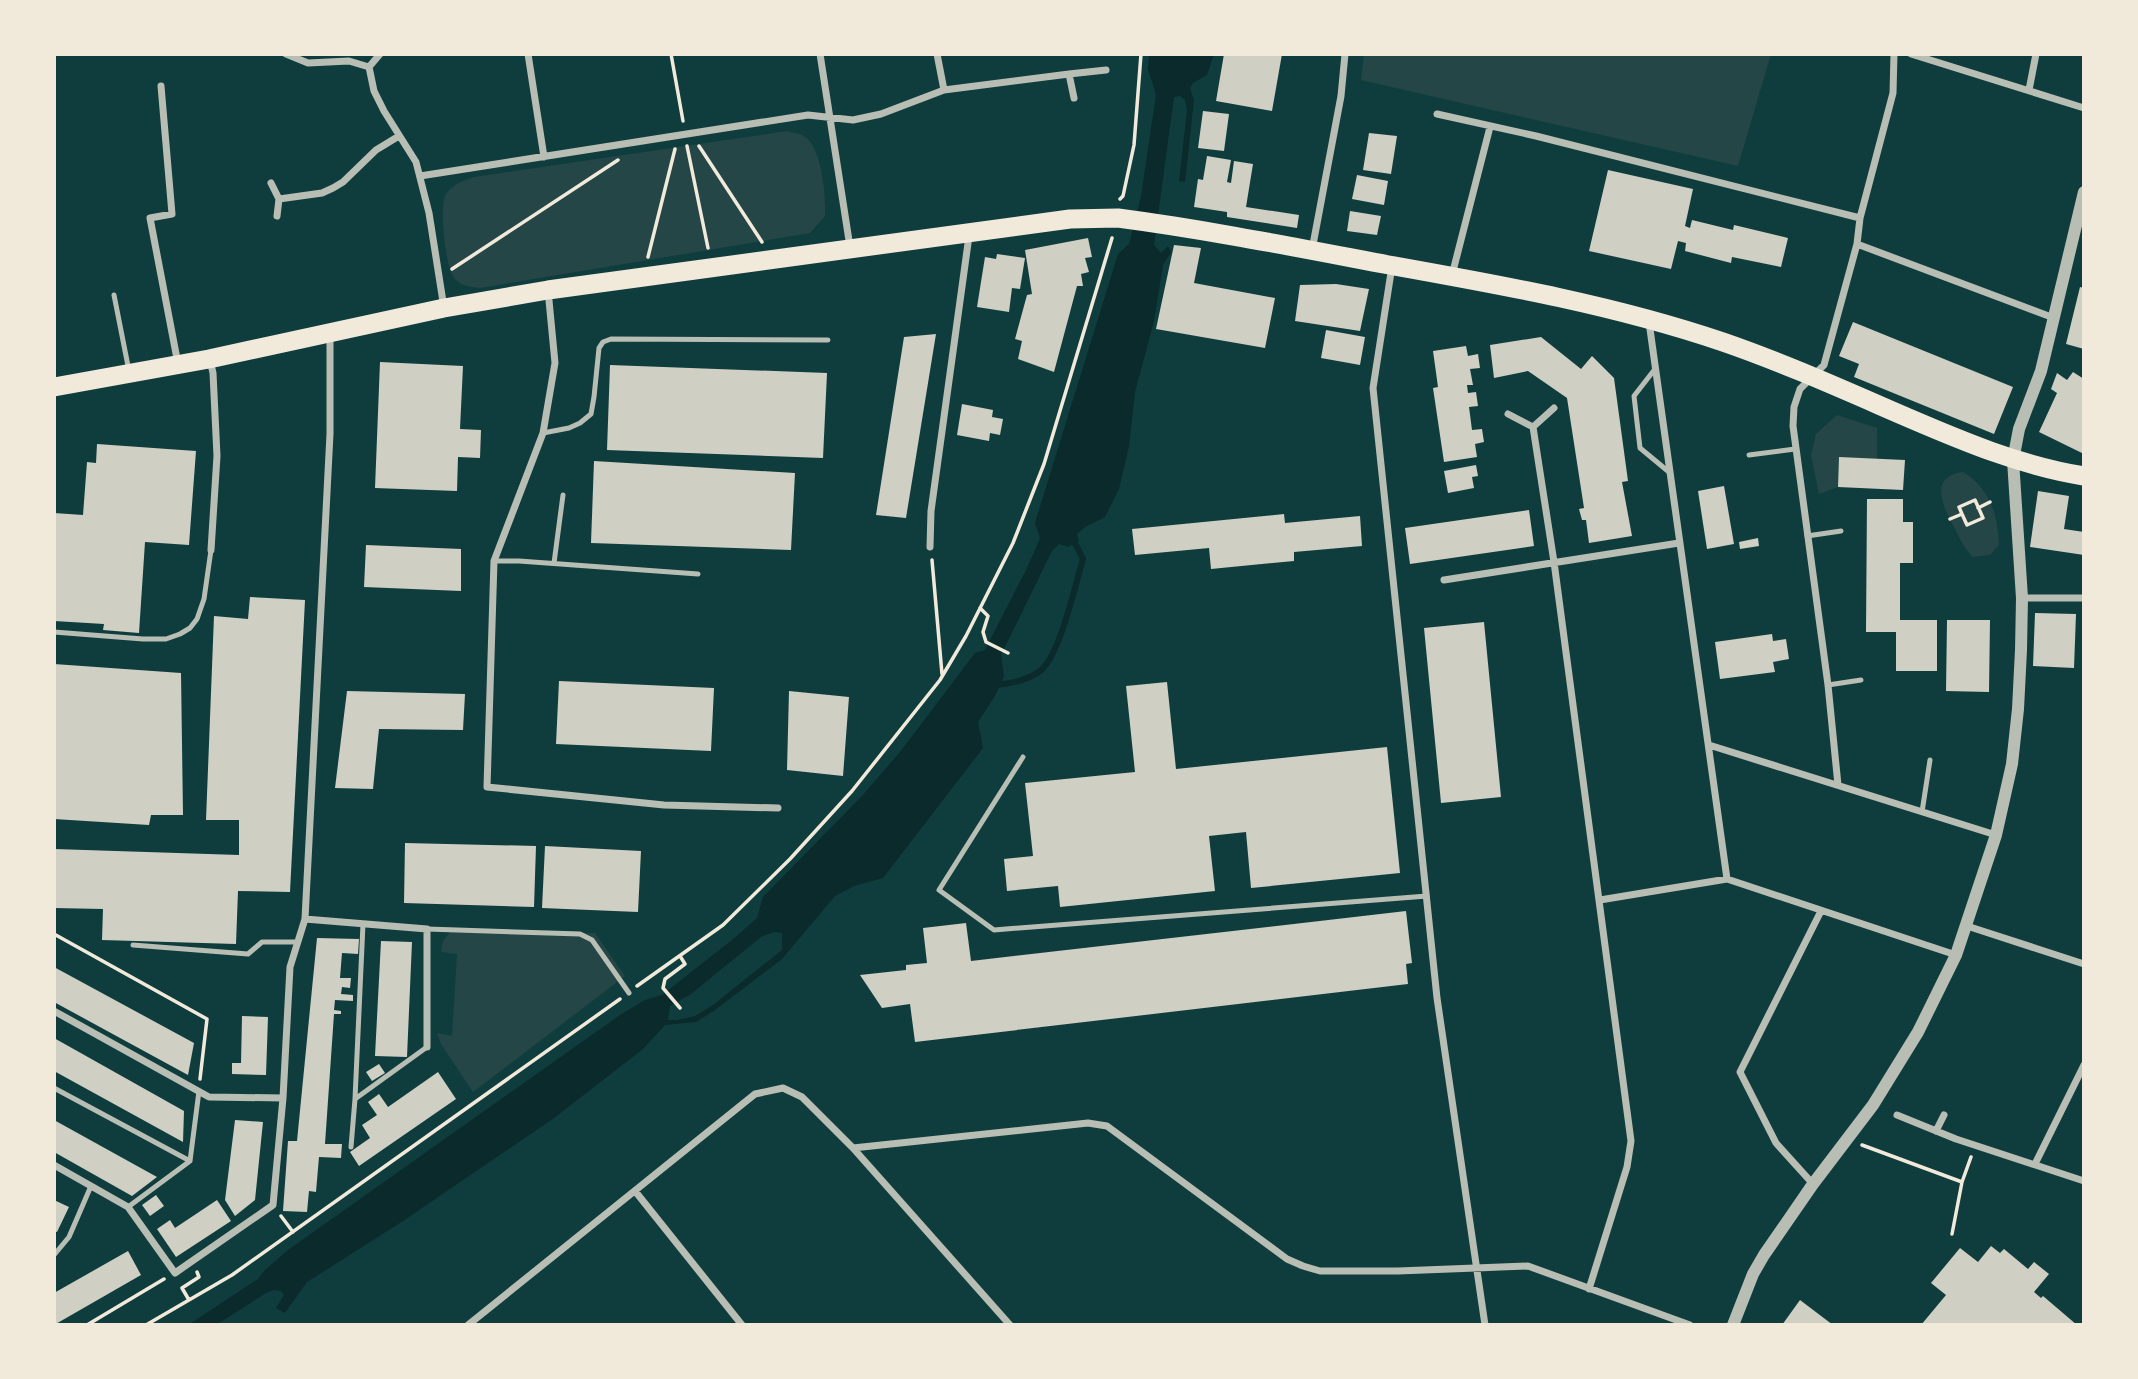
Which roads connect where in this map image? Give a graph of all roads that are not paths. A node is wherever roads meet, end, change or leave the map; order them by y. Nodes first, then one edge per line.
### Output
1 (286, 54) edge
2 (380, 54) edge
3 (528, 54) edge
4 (821, 54) edge
5 (937, 54) edge
6 (1345, 54) edge
7 (1894, 54) edge
8 (1911, 54) edge
9 (2036, 54) edge
10 (369, 67) junction
11 (1107, 69) dead end
12 (1069, 75) junction
13 (161, 86) dead end
14 (944, 90) junction
15 (2029, 90) junction
16 (1074, 98) dead end
17 (2084, 108) edge
18 (1437, 114) dead end
19 (830, 117) junction
20 (1490, 127) junction
21 (400, 136) junction
22 (544, 157) junction
23 (421, 176) junction
24 (271, 183) dead end
25 (2084, 192) edge
26 (279, 199) junction
27 (277, 216) dead end
28 (1860, 218) junction
29 (969, 232) junction
30 (1857, 244) junction
31 (850, 249) junction
32 (1312, 251) junction
33 (1392, 265) junction
34 (1452, 276) junction
35 (548, 290) junction
36 (114, 295) dead end
37 (444, 308) junction
38 (1648, 318) junction
39 (2055, 318) junction
40 (330, 334) junction
41 (828, 340) dead end
42 (209, 359) junction
43 (178, 365) junction
44 (1655, 369) junction
45 (130, 373) junction
46 (1813, 377) junction
47 (56, 387) edge
48 (1554, 408) dead end
49 (1508, 414) dead end
50 (1533, 427) junction
51 (543, 433) junction
52 (1795, 449) junction
53 (1749, 455) dead end
54 (2013, 460) junction
55 (1669, 472) junction
56 (2084, 477) edge
57 (563, 495) dead end
58 (1841, 531) dead end
59 (1807, 536) junction
60 (1679, 543) junction
61 (930, 547) road end
62 (211, 550) joint
63 (494, 561) junction
64 (1554, 562) junction
65 (554, 563) junction
66 (698, 574) dead end
67 (1444, 580) dead end
68 (2022, 598) junction
69 (2084, 598) edge
70 (54, 632) edge
71 (1861, 680) dead end
72 (1828, 685) junction
73 (1709, 745) junction
74 (1023, 757) dead end
75 (1930, 760) dead end
76 (1838, 785) junction
77 (778, 808) dead end
78 (1922, 812) junction
79 (1996, 835) junction
80 (1727, 879) junction
81 (1427, 896) junction
82 (1600, 900) junction
83 (1821, 911) junction
84 (305, 919) junction
85 (363, 924) junction
86 (1967, 926) junction
87 (427, 929) junction
88 (298, 943) junction
89 (133, 944) dead end
90 (1955, 955) junction
91 (2084, 964) edge
92 (629, 993) road end
93 (54, 1011) edge
94 (427, 1048) joint
95 (2084, 1065) edge
96 (54, 1088) edge
97 (199, 1091) junction
98 (283, 1098) junction
99 (355, 1099) junction
100 (1897, 1115) dead end
101 (1944, 1115) dead end
102 (1936, 1131) junction
103 (351, 1147) dead end
104 (853, 1148) junction
105 (190, 1161) junction
106 (2035, 1164) junction
107 (54, 1165) edge
108 (2084, 1181) edge
109 (1814, 1184) junction
110 (91, 1186) junction
111 (635, 1191) junction
112 (128, 1208) junction
113 (54, 1255) edge
114 (1477, 1267) junction
115 (1589, 1289) junction
116 (468, 1325) edge
117 (742, 1325) edge
118 (1010, 1325) edge
119 (1485, 1325) edge
120 (1690, 1325) edge
121 (1733, 1325) edge

1 - 10 street
2 - 10 street
3 - 22 street
4 - 19 street
5 - 14 street
6 - 32 street
7 - 28 street
8 - 15 street
9 - 15 street
10 - 21 street
11 - 12 street
12 - 14 street
12 - 16 street
13 - 43 street
14 - 19 street
15 - 17 street
18 - 20 street
19 - 22 street
19 - 31 street
20 - 28 street
20 - 34 street
21 - 23 street
21 - 26 street
22 - 23 street
23 - 37 street
24 - 26 street
25 - 39 street
26 - 27 street
28 - 30 street
29 - 31 highway
29 - 32 highway
29 - 61 street
30 - 39 street
30 - 46 street
31 - 35 highway
32 - 33 highway
33 - 34 highway
33 - 81 street
34 - 38 highway
35 - 37 highway
35 - 51 street
36 - 45 lane
37 - 40 highway
38 - 44 street
38 - 46 highway
39 - 54 street
40 - 42 highway
40 - 84 street
41 - 51 lane
42 - 43 highway
42 - 62 street
43 - 45 highway
44 - 55 street
44 - 55 lane
45 - 47 highway
46 - 52 street
46 - 54 highway
48 - 50 street
49 - 50 street
50 - 64 street
51 - 63 street
52 - 53 lane
52 - 59 street
54 - 56 highway
54 - 68 street
55 - 60 street
57 - 65 lane
58 - 59 lane
59 - 72 street
60 - 64 street
60 - 73 street
62 - 70 lane
63 - 65 lane
63 - 77 street
64 - 67 street
64 - 82 street
65 - 66 lane
68 - 69 street
68 - 79 street
71 - 72 lane
72 - 76 street
73 - 76 street
73 - 80 street
74 - 81 lane
75 - 78 lane
76 - 78 street
78 - 79 street
79 - 86 street
80 - 82 street
80 - 83 street
81 - 114 street
82 - 115 street
83 - 90 street
83 - 109 street
84 - 85 street
84 - 88 street
85 - 87 street
85 - 99 lane
86 - 90 street
86 - 91 street
87 - 92 lane
87 - 94 street
88 - 89 lane
88 - 98 street
90 - 109 street
93 - 97 street
94 - 99 lane
95 - 106 street
96 - 105 lane
97 - 98 street
97 - 105 lane
98 - 112 street
99 - 103 lane
100 - 102 street
101 - 102 street
102 - 106 street
104 - 111 street
104 - 114 street
104 - 118 street
105 - 112 lane
106 - 108 street
107 - 110 street
109 - 121 street
110 - 112 street
110 - 113 lane
111 - 116 street
111 - 117 street
114 - 115 street
114 - 119 street
115 - 120 street

